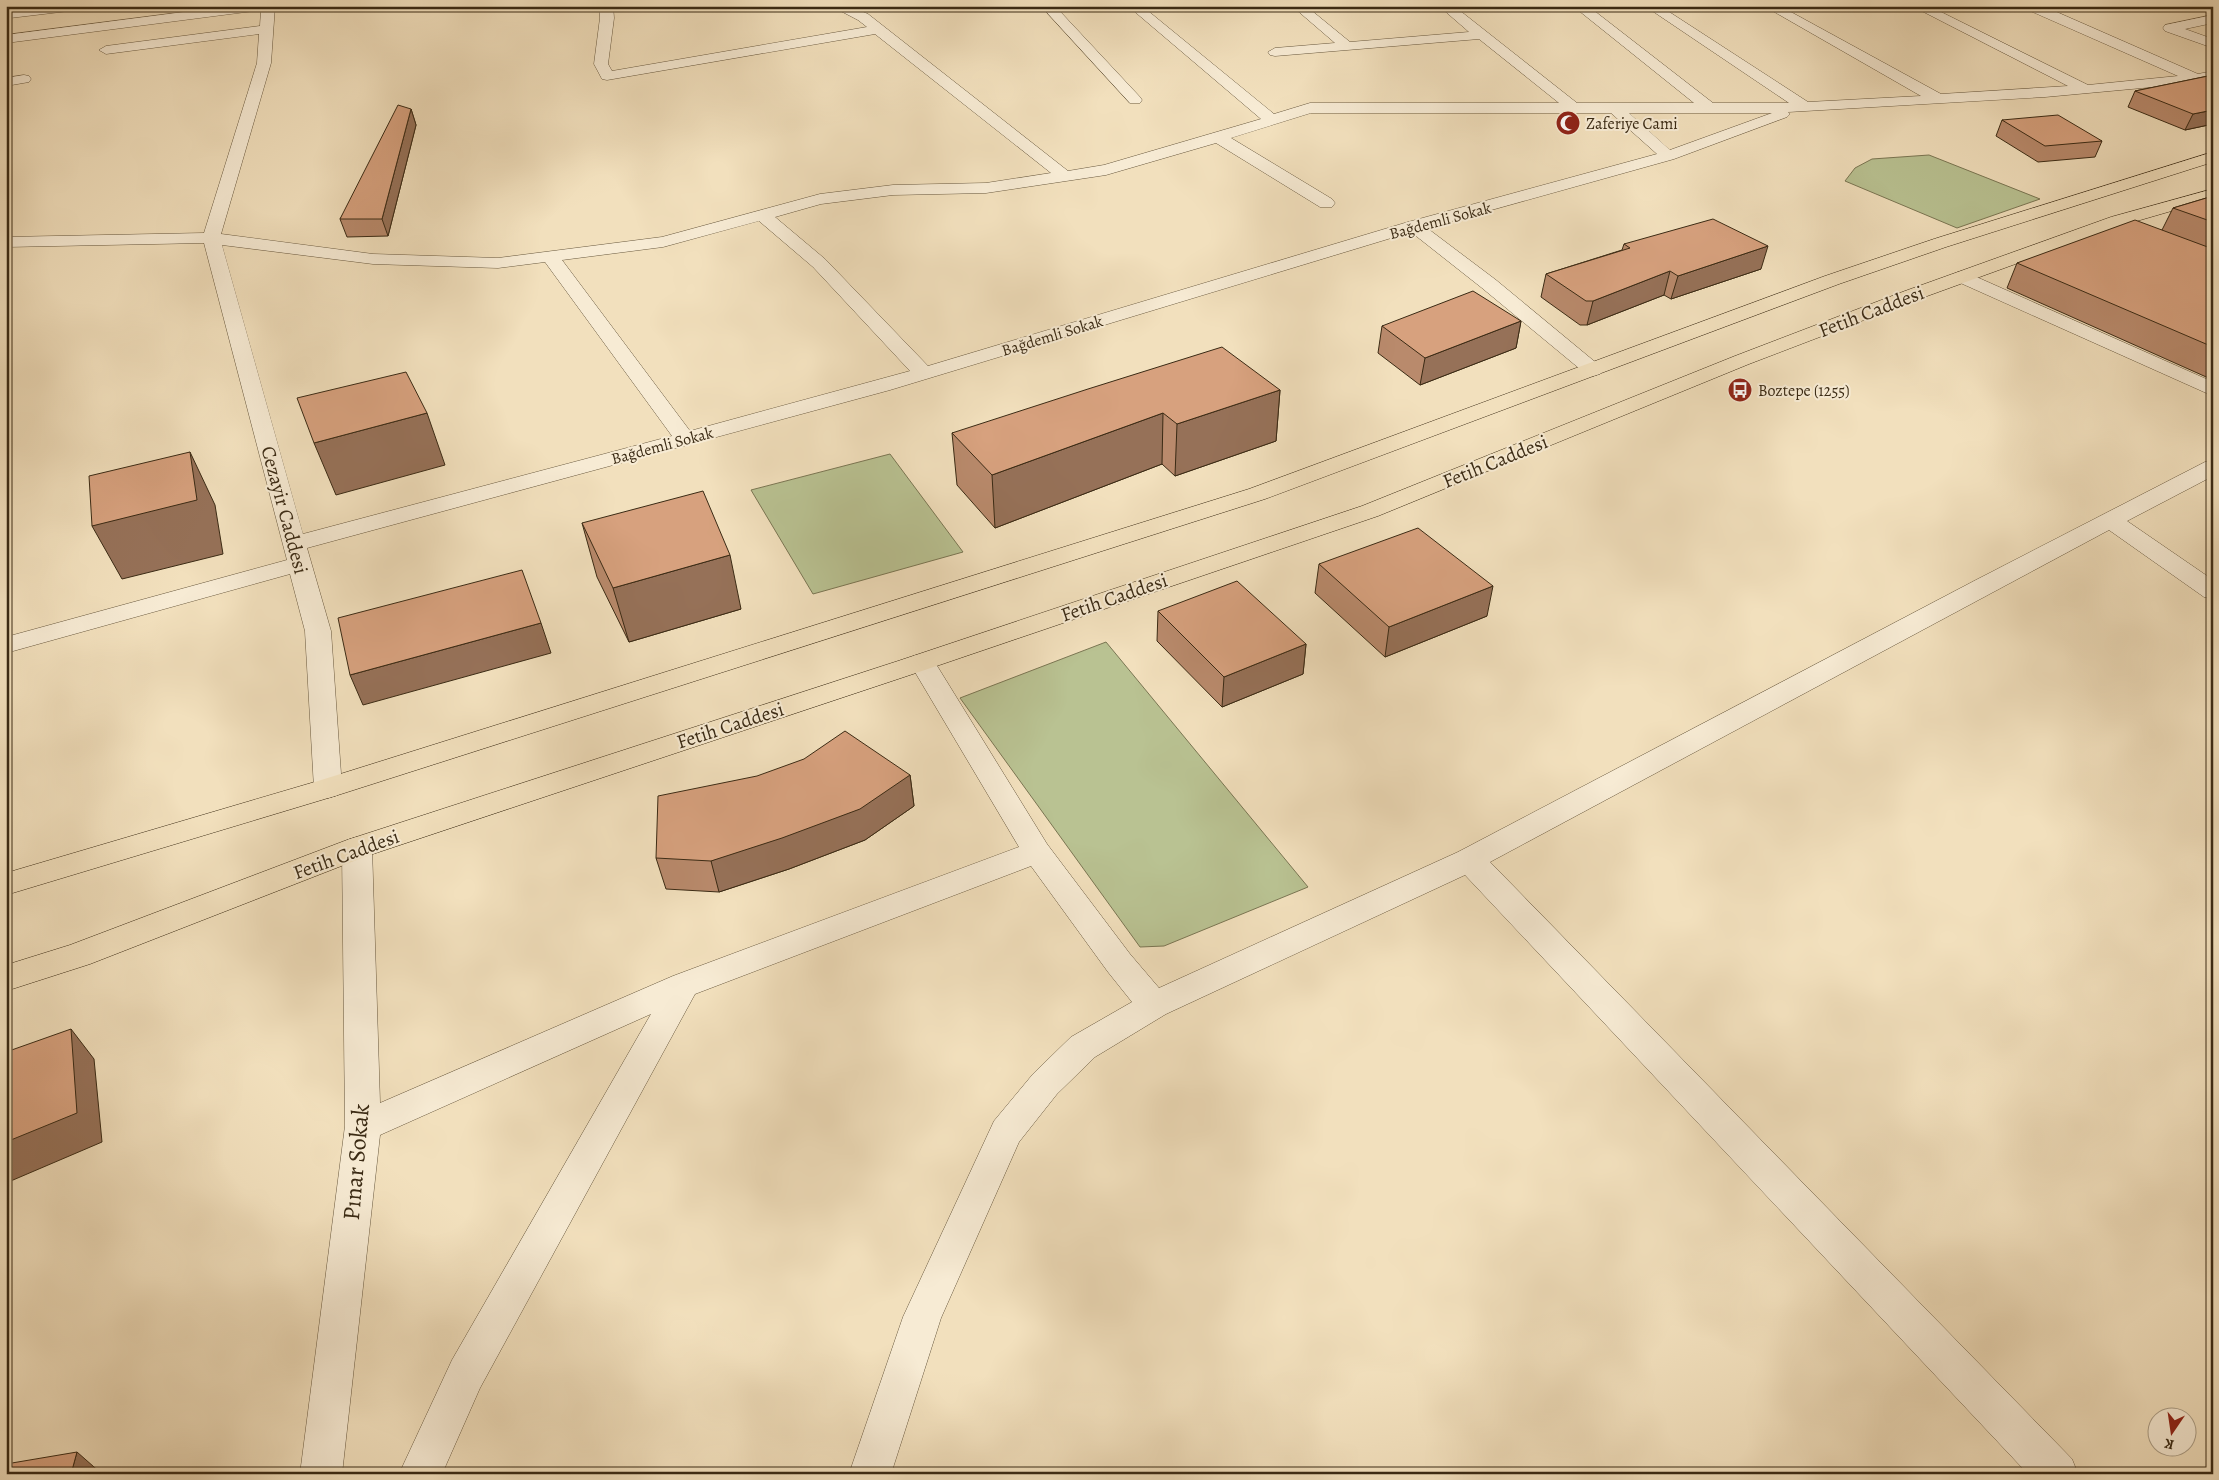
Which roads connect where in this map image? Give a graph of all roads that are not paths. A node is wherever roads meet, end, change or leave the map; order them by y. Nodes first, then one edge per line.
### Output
1 (12, 6) edge
2 (78, 6) edge
3 (263, 6) edge
4 (268, 6) edge
5 (606, 6) edge
6 (837, 6) edge
7 (1047, 6) edge
8 (1134, 6) edge
9 (1298, 6) edge
10 (1445, 6) edge
11 (1579, 6) edge
12 (1651, 6) edge
13 (1770, 6) edge
14 (1918, 6) edge
15 (2031, 6) edge
16 (2213, 19) edge
17 (266, 29) junction
18 (878, 29) junction
19 (1481, 34) junction
20 (6, 39) edge
21 (2213, 44) edge
22 (1347, 46) junction
23 (106, 50) dead end
24 (1275, 52) dead end
25 (2213, 75) edge
26 (24, 79) dead end
27 (6, 82) edge
28 (2194, 83) junction
29 (2085, 89) junction
30 (1938, 99) junction
31 (1135, 100) dead end
32 (1804, 106) junction
33 (1615, 108) junction
34 (1709, 108) junction
35 (1575, 109) junction
36 (1272, 120) junction
37 (1218, 137) junction
38 (1668, 156) junction
39 (2213, 157) edge
40 (1065, 176) junction
41 (2213, 194) edge
42 (1326, 203) dead end
43 (762, 215) junction
44 (1414, 226) junction
45 (2100, 227) junction
46 (2126, 237) edge
47 (211, 238) junction
48 (6, 242) edge
49 (549, 256) junction
50 (1962, 277) junction
51 (1593, 370) junction
52 (924, 374) junction
53 (2213, 390) edge
54 (685, 439) junction
55 (2213, 466) edge
56 (2110, 520) junction
57 (297, 554) junction
58 (2213, 592) edge
59 (6, 644) edge
60 (922, 662) junction
61 (328, 788) junction
62 (358, 848) junction
63 (1037, 852) junction
64 (1469, 860) junction
65 (6, 884) edge
66 (6, 978) edge
67 (684, 985) junction
68 (1154, 1005) junction
69 (363, 1126) junction
70 (321, 1474) edge
71 (420, 1474) edge
72 (870, 1474) edge
73 (2057, 1474) edge

1 - 2 street
3 - 20 street
4 - 17 street
5 - 18 street
6 - 18 street
7 - 31 street
8 - 36 street
9 - 22 street
10 - 19 street
11 - 34 street
12 - 32 street
13 - 30 street
14 - 29 street
15 - 28 street
16 - 21 street
17 - 23 street
17 - 47 street
18 - 40 street
19 - 22 street
19 - 35 street
22 - 24 street
25 - 28 street
26 - 27 street
28 - 29 street
29 - 30 street
30 - 32 street
32 - 34 street
32 - 38 street, Bağdemli Sokak
33 - 34 street
33 - 35 street
33 - 38 street
35 - 36 street
36 - 37 street
37 - 40 street
37 - 42 street
38 - 44 street, Bağdemli Sokak
39 - 51 main road, Fetih Caddesi
40 - 43 street
41 - 45 main road, Fetih Caddesi
43 - 49 street
43 - 52 street
44 - 51 street
44 - 52 street, Bağdemli Sokak
45 - 46 street
45 - 50 main road, Fetih Caddesi
47 - 48 street
47 - 49 street
47 - 57 street, Cezayir Caddesi
49 - 54 street
50 - 53 street
50 - 60 main road, Fetih Caddesi
51 - 61 main road, Fetih Caddesi
52 - 54 street, Bağdemli Sokak
54 - 57 street, Bağdemli Sokak
55 - 56 street
56 - 58 street
56 - 64 street
57 - 59 street, Bağdemli Sokak
57 - 61 street, Cezayir Caddesi
60 - 62 main road, Fetih Caddesi
60 - 63 street
61 - 65 main road, Fetih Caddesi
62 - 66 main road, Fetih Caddesi
62 - 69 street, Pınar Sokak
63 - 67 street
63 - 68 street
64 - 68 street
64 - 73 street
67 - 69 street
67 - 71 street
68 - 72 street
69 - 70 street, Pınar Sokak

